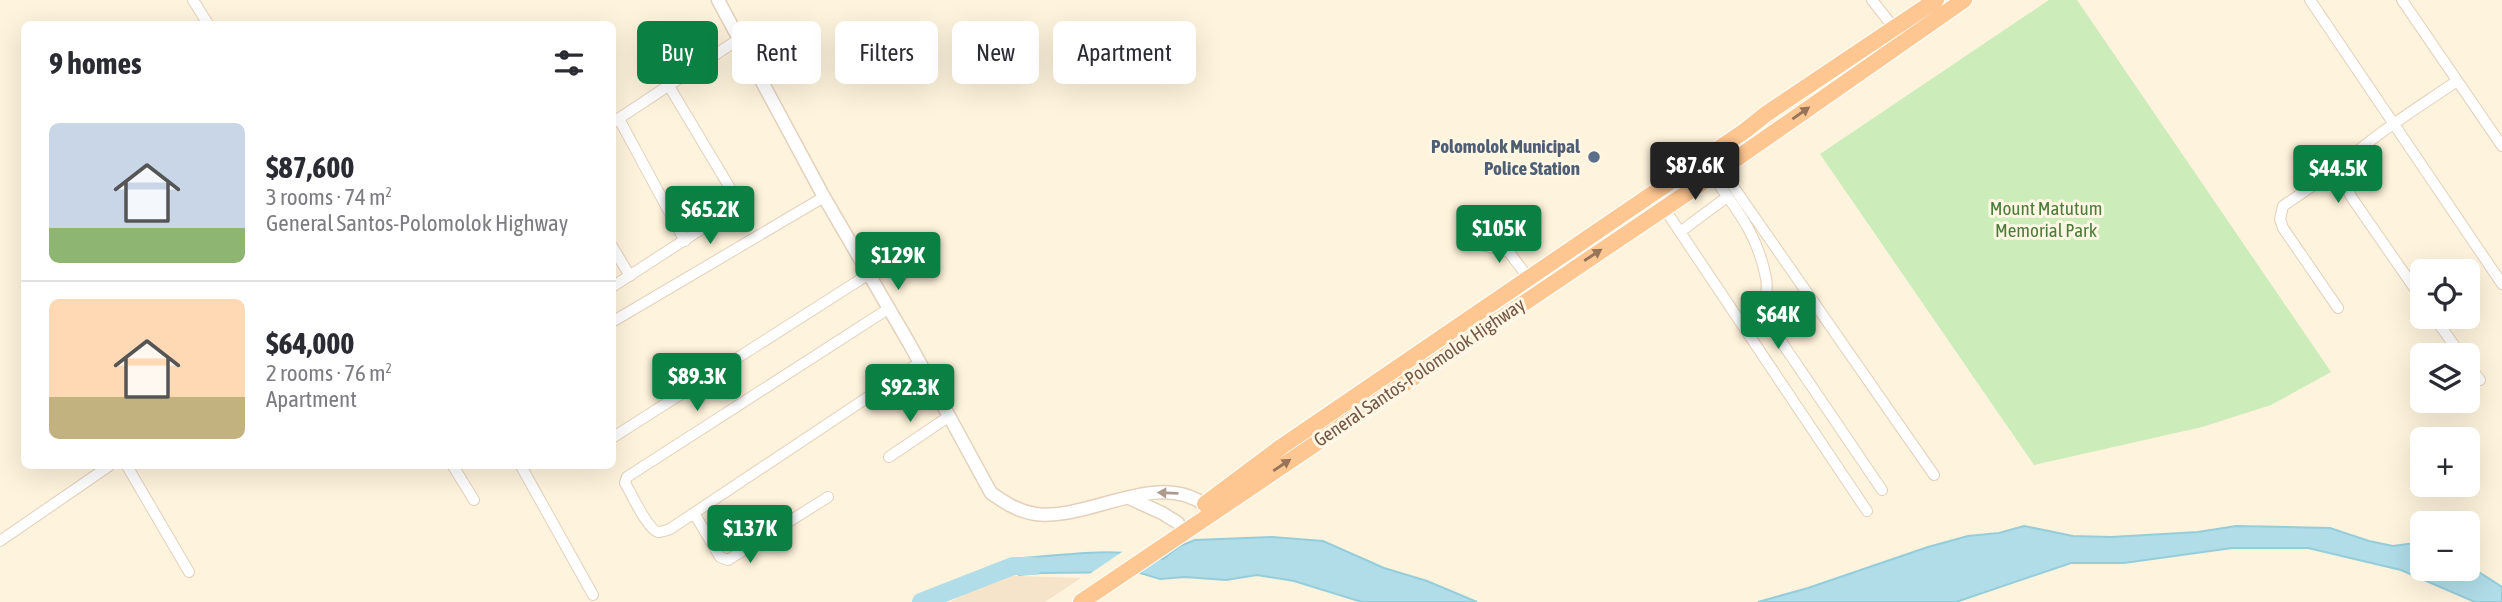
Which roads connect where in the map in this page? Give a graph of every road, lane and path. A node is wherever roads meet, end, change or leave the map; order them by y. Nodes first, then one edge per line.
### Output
1 (193, 0) edge
2 (718, 0) edge
3 (1872, 0) edge
4 (1936, 0) edge
5 (1964, 0) edge
6 (2309, 0) edge
7 (2402, 0) edge
8 (206, 21) edge
9 (732, 26) edge
10 (1894, 28) junction
11 (732, 44) edge
12 (2457, 81) junction
13 (763, 84) edge
14 (669, 86) junction
15 (616, 121) edge
16 (2393, 124) junction
17 (2502, 146) edge
18 (2337, 169) junction
19 (1716, 172) junction
20 (824, 197) junction
21 (1727, 197) junction
22 (1664, 208) junction
23 (1680, 232) junction
24 (685, 241) junction
25 (1474, 243) dead end
26 (616, 253) edge
27 (869, 274) junction
28 (630, 276) junction
29 (1529, 279) junction
30 (2410, 282) edge
31 (2502, 284) edge
32 (616, 285) edge
33 (2338, 308) dead end
34 (888, 309) junction
35 (616, 320) edge
36 (919, 363) junction
37 (948, 417) junction
38 (616, 435) edge
39 (889, 457) dead end
40 (105, 469) edge
41 (129, 469) edge
42 (455, 469) edge
43 (523, 469) edge
44 (1934, 475) dead end
45 (1882, 490) dead end
46 (828, 497) dead end
47 (1129, 498) junction
48 (474, 500) dead end
49 (1205, 505) junction
50 (1867, 511) dead end
51 (694, 513) junction
52 (1178, 523) junction
53 (0, 541) edge
54 (1157, 544) junction
55 (189, 572) dead end
56 (1089, 593) edge
57 (593, 594) dead end
58 (1066, 602) edge

1 - 8 street
2 - 9 street
3 - 10 street
4 - 10 highway
19 -> 5 highway, General Santos-Polomolok Highway
6 - 16 street
7 - 12 street
10 - 29 highway
11 - 14 street
12 - 16 street
12 - 17 street
13 - 20 street
14 - 15 street
14 - 24 street
15 - 24 street
16 - 18 street
16 - 31 street
18 - 30 street
18 - 33 street
19 - 21 street
19 - 22 highway, General Santos-Polomolok Highway
19 - 44 street
20 - 27 street
20 - 35 street
21 - 23 street
21 - 45 street
22 - 23 street
54 -> 22 highway, General Santos-Polomolok Highway
23 - 50 street
24 - 28 street
25 - 29 street
26 - 28 street
27 - 34 street
27 - 38 street
28 - 32 street
29 - 49 highway
34 - 36 street
34 - 51 street
36 - 37 street
36 - 51 street
37 - 39 street
37 - 47 street
40 - 53 street
41 - 55 street
42 - 48 street
43 - 57 street
46 - 51 street
49 -> 47 street
47 - 52 street
49 - 52 highway
52 - 54 highway
54 - 56 highway
56 - 58 highway

